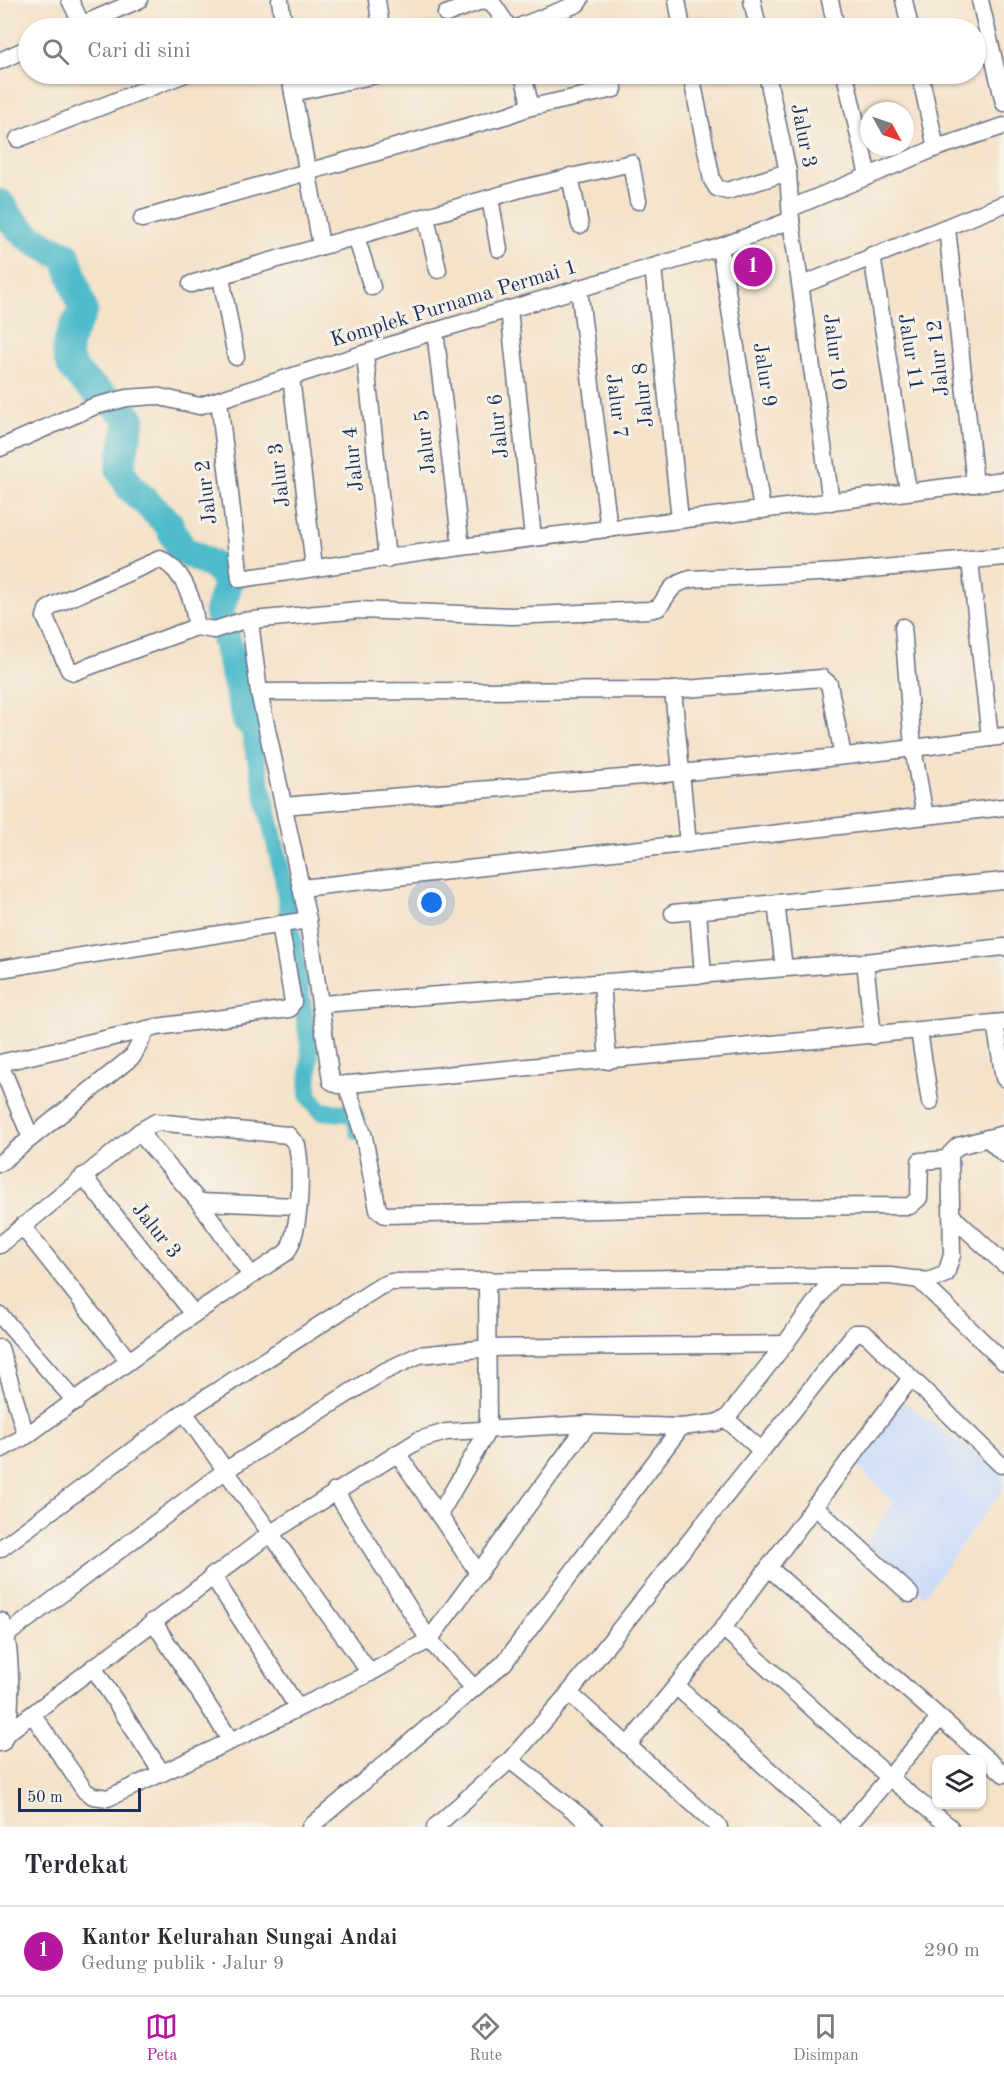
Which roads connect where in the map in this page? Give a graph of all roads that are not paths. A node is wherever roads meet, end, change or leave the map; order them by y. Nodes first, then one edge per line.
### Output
1 (70, 0) edge
2 (139, 0) edge
3 (280, 0) edge
4 (377, 0) edge
5 (483, 0) edge
6 (580, 0) edge
7 (677, 0) edge
8 (752, 0) edge
9 (830, 0) edge
10 (904, 0) edge
11 (980, 0) edge
12 (446, 14) dead end
13 (75, 18) edge
14 (98, 18) edge
15 (283, 18) edge
16 (380, 18) edge
17 (502, 18) edge
18 (541, 18) edge
19 (680, 18) edge
20 (756, 18) edge
21 (834, 18) edge
22 (908, 18) edge
23 (984, 18) edge
24 (986, 26) edge
25 (18, 53) edge
26 (0, 61) edge
27 (159, 84) edge
28 (292, 84) edge
29 (334, 84) edge
30 (525, 84) edge
31 (693, 84) edge
32 (769, 84) edge
33 (847, 84) edge
34 (922, 84) edge
35 (614, 89) dead end
36 (293, 93) junction
37 (1004, 103) edge
38 (527, 108) junction
39 (1004, 126) edge
40 (18, 139) dead end
41 (936, 148) junction
42 (307, 171) junction
43 (788, 171) junction
44 (570, 176) junction
45 (868, 176) junction
46 (490, 198) junction
47 (638, 201) dead end
48 (1004, 204) edge
49 (791, 214) junction
50 (426, 217) junction
51 (142, 219) dead end
52 (580, 225) dead end
53 (947, 228) junction
54 (356, 237) junction
55 (321, 245) junction
56 (720, 247) junction
57 (499, 249) dead end
58 (872, 255) junction
59 (653, 267) junction
60 (438, 270) dead end
61 (221, 277) junction
62 (191, 284) dead end
63 (802, 285) junction
64 (372, 287) dead end
65 (579, 288) junction
66 (509, 309) junction
67 (435, 331) junction
68 (365, 355) junction
69 (236, 357) dead end
70 (291, 377) junction
71 (219, 400) junction
72 (0, 448) edge
73 (1004, 480) edge
74 (975, 484) junction
75 (908, 491) junction
76 (831, 502) junction
77 (762, 510) junction
78 (680, 519) junction
79 (609, 529) junction
80 (533, 538) junction
81 (461, 547) junction
82 (1004, 557) edge
83 (387, 559) junction
84 (970, 561) junction
85 (314, 567) junction
86 (242, 622) junction
87 (196, 627) junction
88 (903, 627) dead end
89 (673, 690) junction
90 (259, 692) junction
91 (997, 737) edge
92 (913, 748) junction
93 (843, 756) junction
94 (679, 772) junction
95 (285, 806) junction
96 (1004, 807) edge
97 (925, 816) junction
98 (688, 844) junction
99 (1004, 881) edge
100 (302, 888) junction
101 (776, 903) junction
102 (698, 911) junction
103 (673, 913) dead end
104 (292, 922) junction
105 (1004, 947) edge
106 (865, 962) junction
107 (784, 968) junction
108 (0, 969) edge
109 (703, 975) junction
110 (602, 982) junction
111 (321, 1004) junction
112 (999, 1023) edge
113 (147, 1029) junction
114 (919, 1030) junction
115 (873, 1036) junction
116 (608, 1061) junction
117 (0, 1063) edge
118 (1004, 1078) edge
119 (346, 1084) junction
120 (930, 1102) dead end
121 (139, 1132) junction
122 (1004, 1134) edge
123 (31, 1138) junction
124 (987, 1138) junction
125 (1004, 1154) edge
126 (949, 1159) junction
127 (0, 1163) edge
128 (83, 1176) junction
129 (199, 1203) junction
130 (298, 1206) junction
131 (952, 1216) junction
132 (22, 1226) junction
133 (0, 1245) edge
134 (1004, 1264) edge
135 (251, 1275) junction
136 (834, 1276) junction
137 (918, 1279) junction
138 (487, 1280) junction
139 (194, 1314) junction
140 (0, 1315) edge
141 (785, 1344) junction
142 (0, 1348) edge
143 (489, 1348) junction
144 (129, 1361) junction
145 (1004, 1362) edge
146 (912, 1378) junction
147 (75, 1402) junction
148 (184, 1412) junction
149 (726, 1419) junction
150 (588, 1424) junction
151 (681, 1427) junction
152 (488, 1430) junction
153 (26, 1436) junction
154 (0, 1450) edge
155 (761, 1450) junction
156 (397, 1453) junction
157 (1001, 1465) dead end
158 (226, 1470) junction
159 (334, 1491) junction
160 (814, 1506) junction
161 (439, 1515) junction
162 (271, 1533) junction
163 (0, 1549) edge
164 (769, 1568) junction
165 (479, 1574) junction
166 (212, 1575) junction
167 (910, 1594) dead end
168 (153, 1621) junction
169 (723, 1628) junction
170 (2, 1630) edge
171 (429, 1640) junction
172 (93, 1667) junction
173 (370, 1673) junction
174 (676, 1686) junction
175 (474, 1688) junction
176 (569, 1693) junction
177 (298, 1708) junction
178 (33, 1715) junction
179 (939, 1719) junction
180 (1, 1738) edge
181 (231, 1741) junction
182 (629, 1744) junction
183 (510, 1760) junction
184 (162, 1773) junction
185 (1004, 1774) edge
186 (890, 1778) junction
187 (310, 1827) edge
188 (435, 1827) edge
189 (594, 1827) edge
190 (719, 1827) edge
191 (832, 1827) edge
192 (847, 1827) edge
193 (950, 1827) edge

1 - 13 street
2 - 14 street
3 - 15 street
4 - 16 street
5 - 12 street
5 - 17 street
6 - 18 street
7 - 19 street
8 - 20 street
9 - 21 street
10 - 22 street
11 - 23 street
24 - 37 street
25 - 26 street
27 - 40 street
28 - 36 street
29 - 36 street
30 - 38 street
31 - 43 street
32 - 43 street, Jalur 3
33 - 45 street
34 - 41 street
35 - 38 street
36 - 42 street
38 - 42 street
39 - 41 street, Komplek Purnama Permai 1
41 - 45 street, Komplek Purnama Permai 1
42 - 51 street
42 - 55 street
43 - 49 street, Jalur 3
44 - 46 street
44 - 47 street
44 - 52 street
45 - 49 street, Komplek Purnama Permai 1
46 - 50 street
46 - 57 street
48 - 53 street
49 - 56 street, Komplek Purnama Permai 1
49 - 63 street, Jalur 10
50 - 54 street
50 - 60 street
53 - 58 street
53 - 74 street, Jalur 12
54 - 55 street
54 - 64 street
55 - 61 street
56 - 59 street, Komplek Purnama Permai 1
56 - 77 street, Jalur 9
58 - 63 street
58 - 75 street, Jalur 11
59 - 65 street, Komplek Purnama Permai 1
59 - 78 street, Jalur 8
61 - 62 street
61 - 69 street
63 - 76 street, Jalur 10
65 - 66 street, Komplek Purnama Permai 1
65 - 79 street, Jalur 7
66 - 67 street, Komplek Purnama Permai 1
66 - 80 street, Jalur 6
67 - 68 street, Komplek Purnama Permai 1
67 - 81 street, Jalur 5
68 - 70 street, Komplek Purnama Permai 1
68 - 83 street, Jalur 4
70 - 71 street, Komplek Purnama Permai 1
70 - 85 street, Jalur 3
71 - 72 street, Komplek Purnama Permai 1
71 - 85 street, Jalur 2
73 - 74 street
74 - 75 street
75 - 76 street
76 - 77 street
77 - 78 street
78 - 79 street
79 - 80 street
80 - 81 street
81 - 83 street
82 - 84 street
83 - 85 street
84 - 86 street
84 - 91 street
86 - 87 street
86 - 90 street
87 - 87 street
88 - 92 street
89 - 90 street
89 - 93 street
89 - 94 street
90 - 95 street
91 - 92 street
92 - 93 street
92 - 97 street
93 - 94 street
94 - 95 street
94 - 98 street
95 - 100 street
96 - 97 street
97 - 98 street
98 - 100 street
99 - 101 street
100 - 104 street
101 - 102 street
101 - 107 street
102 - 103 street
102 - 109 street
104 - 108 street
104 - 111 street
104 - 113 street
105 - 106 street
106 - 107 street
106 - 115 street
107 - 109 street
109 - 110 street
110 - 111 street
110 - 116 street
111 - 119 street
112 - 114 street
112 - 118 street
113 - 117 street
113 - 123 street
114 - 115 street
114 - 120 street
115 - 116 street
116 - 119 street
117 - 123 street
119 - 126 street
121 - 128 street
121 - 129 street
121 - 130 street
122 - 124 street
123 - 127 street
124 - 125 street
124 - 126 street
126 - 131 street
128 - 132 street
128 - 139 street, Jalur 3
129 - 130 street
129 - 135 street
130 - 135 street
131 - 134 street
131 - 137 street
132 - 133 street
132 - 144 street
135 - 139 street
136 - 137 street
136 - 138 street
136 - 141 street
137 - 145 street
138 - 143 street
138 - 148 street
139 - 144 street
140 - 147 street
141 - 143 street
141 - 149 street
142 - 153 street
143 - 152 street
143 - 158 street
144 - 147 street
146 - 155 street
146 - 157 street
146 - 160 street
147 - 153 street
148 - 158 street
148 - 163 street
149 - 151 street
149 - 155 street
150 - 151 street
150 - 152 street
150 - 165 street
151 - 175 street
152 - 156 street
152 - 161 street
153 - 154 street
155 - 176 street
156 - 159 street
156 - 161 street
158 - 162 street
158 - 170 street
159 - 162 street
159 - 171 street
160 - 164 street
160 - 167 street
161 - 165 street
162 - 166 street
162 - 173 street
164 - 169 street
164 - 179 street
165 - 171 street
166 - 168 street
166 - 177 street
168 - 172 street
168 - 181 street
169 - 174 street
169 - 186 street
170 - 180 street
171 - 173 street
171 - 175 street
172 - 178 street
172 - 184 street
173 - 177 street
174 - 182 street
174 - 191 street
175 - 187 street
176 - 182 street
176 - 183 street
177 - 181 street
178 - 180 street
178 - 184 street
179 - 185 street
179 - 186 street
181 - 184 street
182 - 190 street
183 - 188 street
183 - 189 street
186 - 192 street
186 - 193 street

